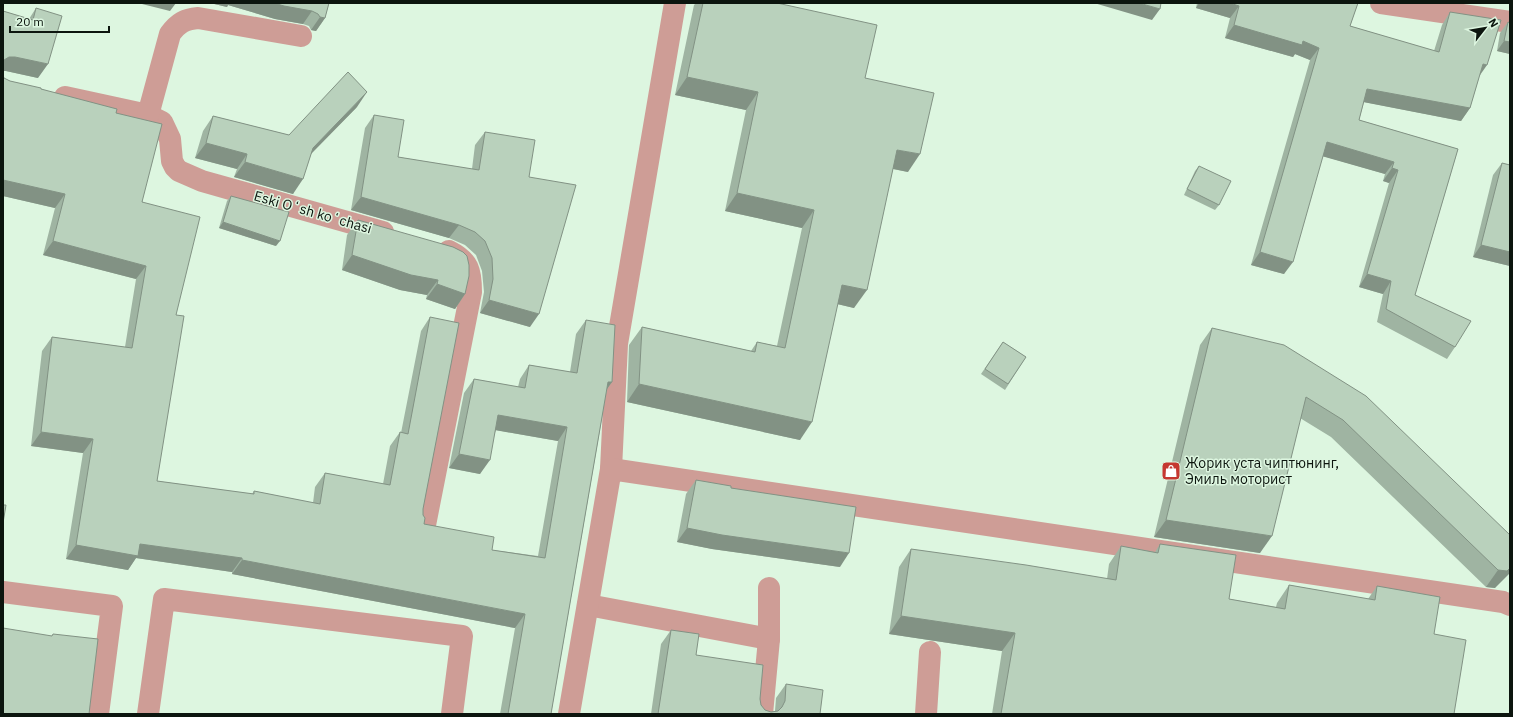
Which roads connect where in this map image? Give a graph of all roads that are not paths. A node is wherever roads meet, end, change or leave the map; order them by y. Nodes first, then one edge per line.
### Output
1 (675, 3) edge
2 (1381, 3) edge
3 (1510, 22) edge
4 (301, 36) dead end
5 (49, 93) edge
6 (148, 115) junction
7 (401, 237) edge
8 (431, 246) edge
9 (611, 469) junction
10 (425, 525) edge
11 (769, 588) dead end
12 (3, 592) edge
13 (588, 605) junction
14 (1510, 605) edge
15 (769, 639) junction
16 (930, 652) dead end
17 (98, 714) edge
18 (148, 714) edge
19 (452, 714) edge
20 (570, 714) edge
21 (762, 714) edge
22 (926, 714) edge

1 - 9 street
2 - 3 street
4 - 6 street
5 - 6 street, Eski Oʻsh koʻchasi
6 - 7 street, Eski Oʻsh koʻchasi
8 - 10 street
9 - 13 street
9 - 14 street
11 - 15 street
12 - 17 street
13 - 15 street
13 - 20 street
15 - 21 street
16 - 22 street
18 - 19 street

